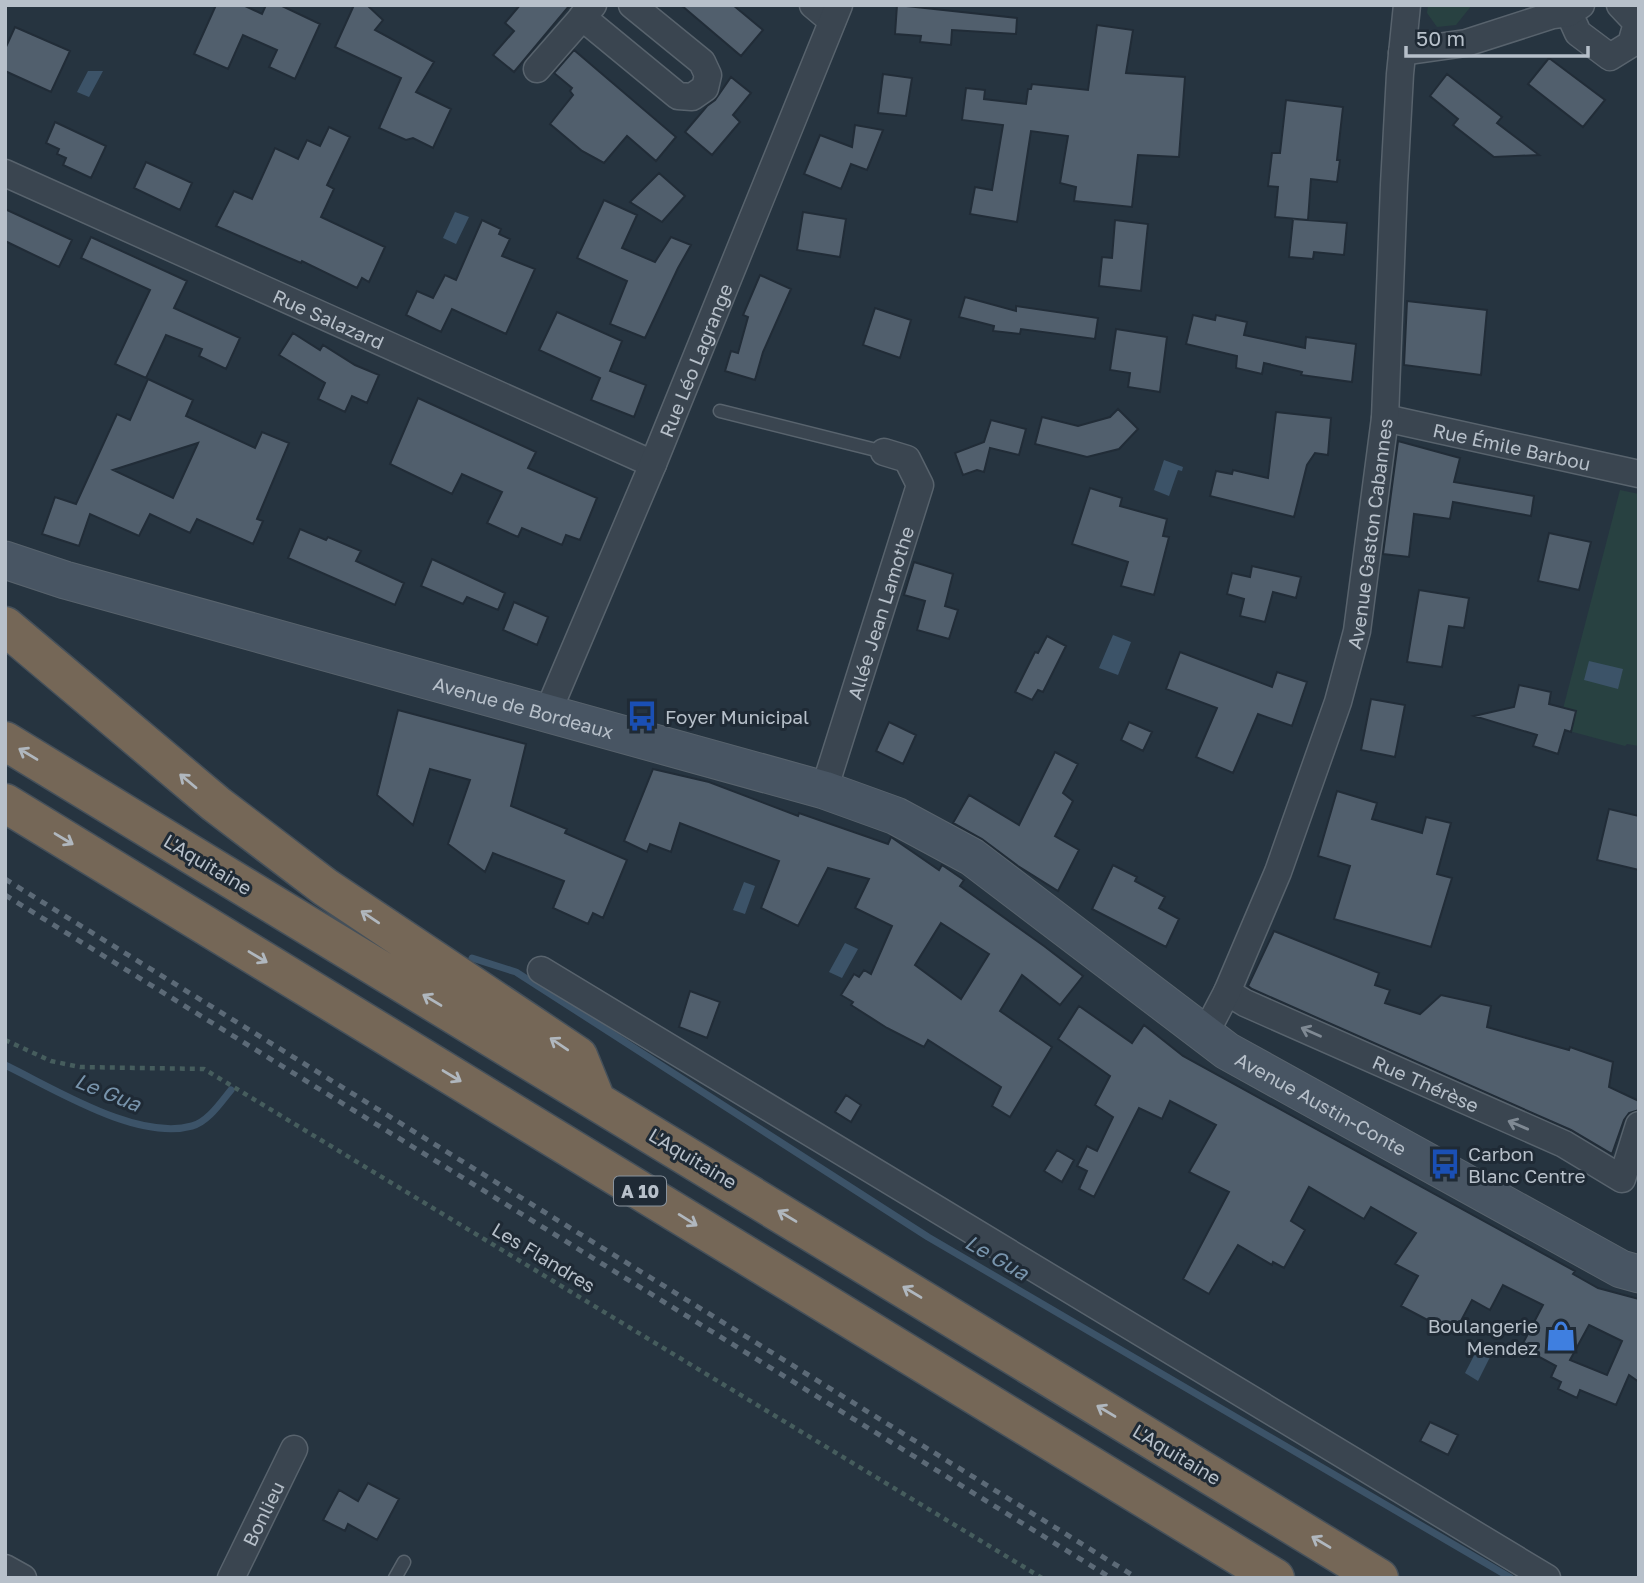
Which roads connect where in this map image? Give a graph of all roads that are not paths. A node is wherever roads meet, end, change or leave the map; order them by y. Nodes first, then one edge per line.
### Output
1 (632, 5) edge
2 (1407, 5) edge
3 (1620, 5) edge
4 (1575, 9) edge
5 (828, 10) edge
6 (588, 11) edge
7 (1402, 52) junction
8 (537, 69) dead end
9 (5, 173) edge
10 (720, 411) dead end
11 (1385, 418) junction
12 (884, 452) joint
13 (653, 464) junction
14 (1639, 474) edge
15 (5, 561) edge
16 (5, 576) edge
17 (65, 580) junction
18 (5, 626) edge
19 (549, 714) junction
20 (5, 741) edge
21 (824, 790) junction
22 (5, 803) edge
23 (972, 857) joint
24 (541, 970) dead end
25 (1227, 992) junction
26 (1216, 1042) junction
27 (595, 1098) junction
28 (1639, 1125) edge
29 (1639, 1274) edge
30 (294, 1449) dead end
31 (404, 1562) dead end
32 (5, 1568) edge
33 (23, 1578) edge
34 (231, 1578) edge
35 (395, 1578) edge
36 (1275, 1578) edge
37 (1379, 1578) edge
38 (1547, 1578) edge

1 - 6 street
2 - 7 street, Avenue Gaston Cabannes
3 - 4 street
4 - 7 street
5 - 13 street, Rue Léo Lagrange
6 - 8 street
7 - 11 street, Avenue Gaston Cabannes
9 - 13 street, Rue Salazard
10 - 12 lane
11 - 14 street, Rue Émile Barbou
11 - 25 street, Avenue Gaston Cabannes
12 - 21 street, Allée Jean Lamothe
13 - 19 street, Rue Léo Lagrange
15 - 17 main road, Avenue de Bordeaux
16 - 17 main road, Avenue de Bordeaux
17 - 19 main road, Avenue de Bordeaux
27 -> 18 highway
19 - 21 main road, Avenue de Bordeaux
27 -> 20 highway, L'Aquitaine
21 - 23 main road, Avenue de Bordeaux
22 -> 36 highway, A 10
23 - 26 main road, Avenue Austin-Conte
24 - 38 street
25 - 26 street, Avenue Gaston Cabannes
28 -> 25 street, Rue Thérèse
26 - 29 main road, Avenue Austin-Conte
37 -> 27 highway, L'Aquitaine
30 - 34 street, Bonlieu
31 - 35 lane
32 - 33 street

